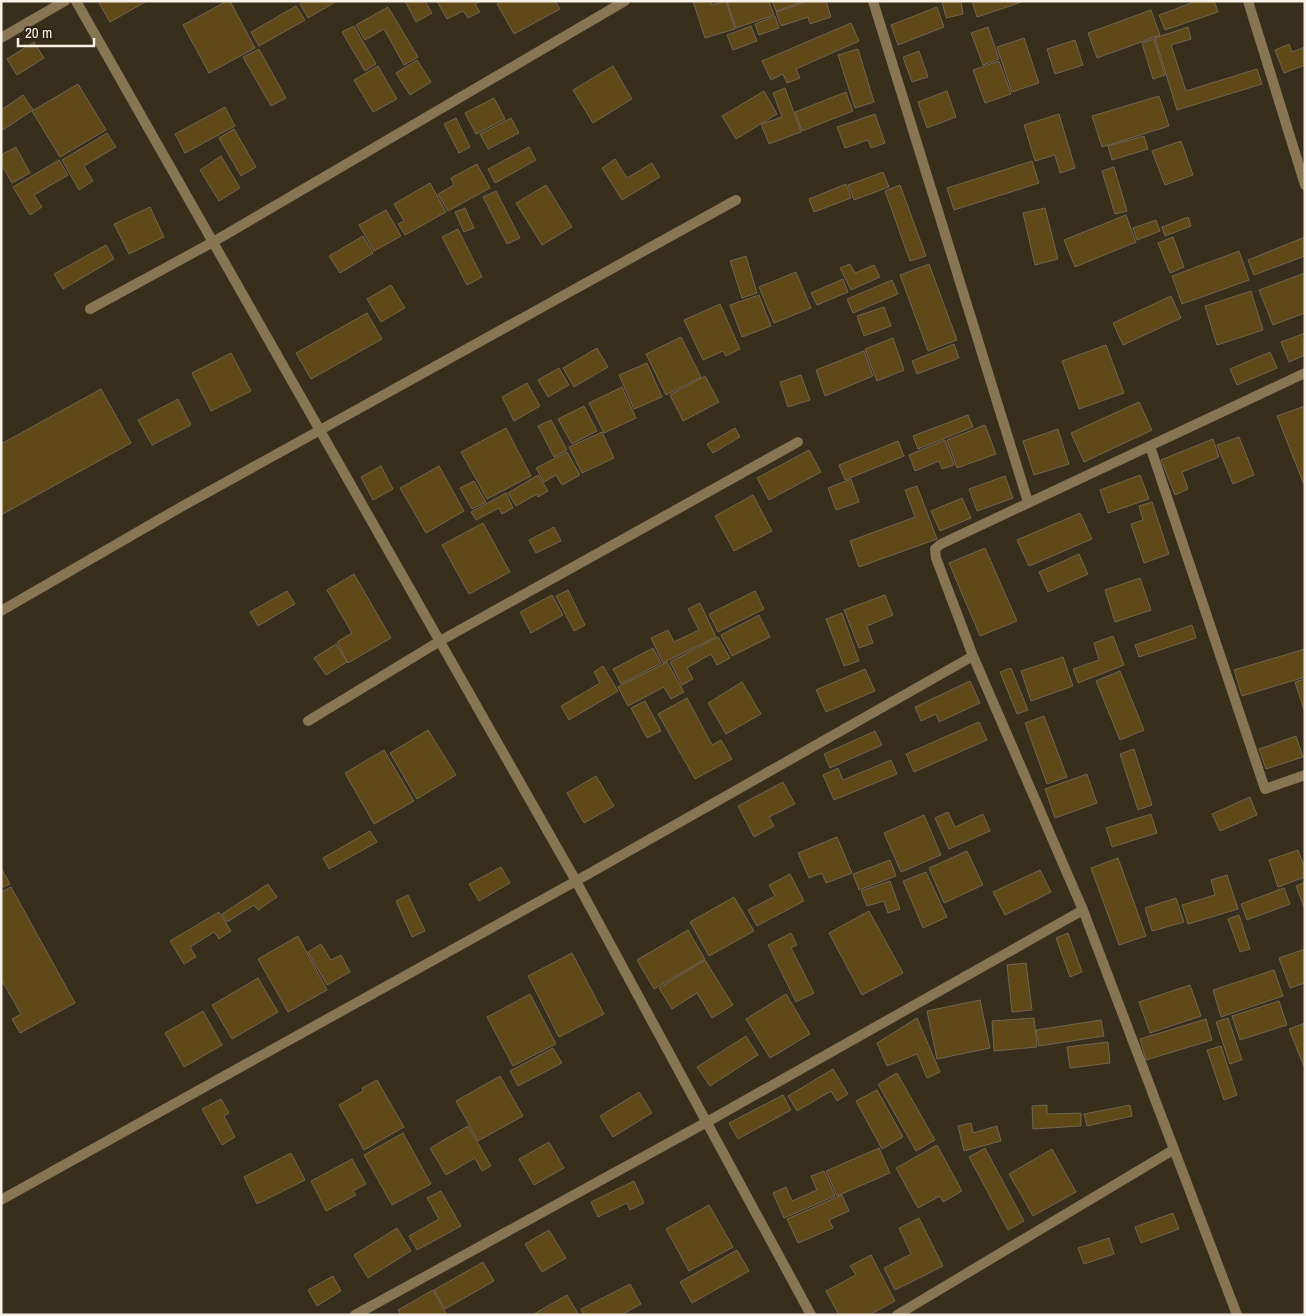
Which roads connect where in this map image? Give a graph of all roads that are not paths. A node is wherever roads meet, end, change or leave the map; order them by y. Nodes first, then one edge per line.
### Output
1 (65, 1) edge
2 (76, 1) edge
3 (625, 1) edge
4 (873, 1) edge
5 (1248, 1) edge
6 (1, 38) edge
7 (1305, 185) edge
8 (736, 200) dead end
9 (213, 242) junction
10 (90, 309) dead end
11 (1305, 374) edge
12 (320, 430) junction
13 (798, 442) dead end
14 (1150, 446) junction
15 (1028, 502) junction
16 (1, 611) edge
17 (440, 640) junction
18 (974, 656) junction
19 (308, 721) dead end
20 (1305, 775) edge
21 (576, 881) junction
22 (1083, 910) junction
23 (707, 1122) junction
24 (1173, 1150) junction
25 (1, 1200) edge
26 (355, 1315) edge
27 (811, 1315) edge
28 (897, 1315) edge
29 (1237, 1315) edge

1 - 6 street
2 - 9 street
3 - 9 street
4 - 15 street
5 - 7 street
8 - 12 street
9 - 10 street
9 - 12 street
11 - 14 street
12 - 16 street
12 - 17 street
13 - 17 street
14 - 15 street
14 - 20 street
15 - 18 street
17 - 19 street
17 - 21 street
18 - 21 street
18 - 22 street
21 - 23 street
21 - 25 street
22 - 23 street
22 - 24 street
23 - 26 street
23 - 27 street
24 - 28 street
24 - 29 street

